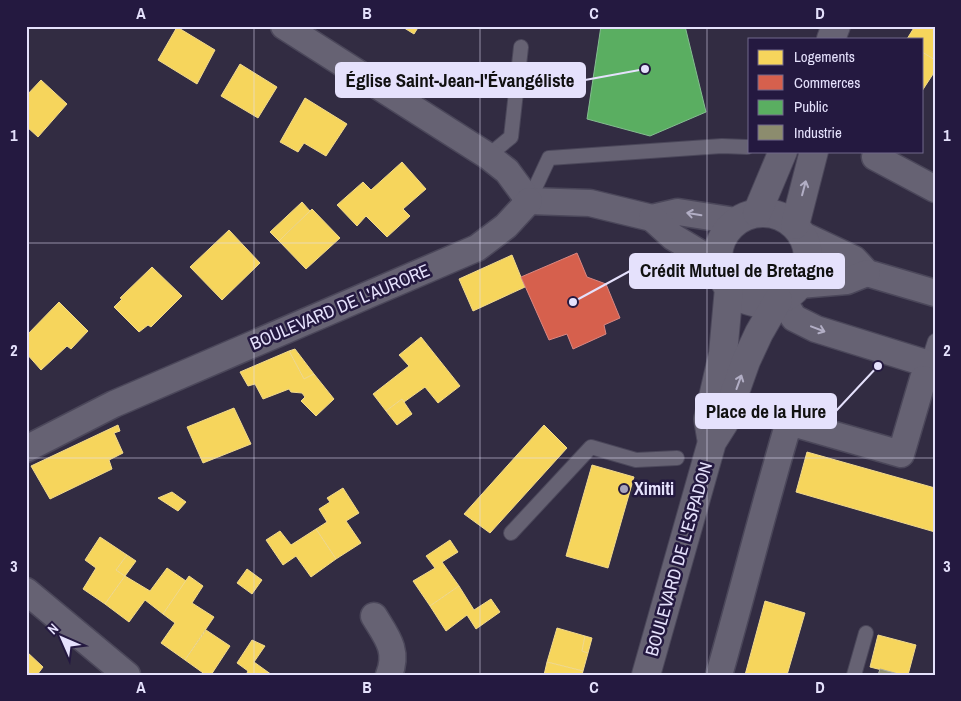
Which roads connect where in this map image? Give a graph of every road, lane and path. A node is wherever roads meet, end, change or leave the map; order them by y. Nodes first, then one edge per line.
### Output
1 (284, 26) edge
2 (836, 26) edge
3 (832, 38) edge
4 (521, 47) dead end
5 (747, 147) dead end
6 (781, 152) edge
7 (814, 152) edge
8 (488, 156) junction
9 (875, 157) dead end
10 (935, 189) edge
11 (529, 201) junction
12 (747, 217) junction
13 (652, 218) junction
14 (799, 230) junction
15 (867, 273) junction
16 (724, 276) junction
17 (935, 292) edge
18 (787, 295) junction
19 (930, 362) edge
20 (712, 442) junction
21 (26, 449) edge
22 (677, 458) dead end
23 (511, 533) dead end
24 (26, 591) edge
25 (374, 616) dead end
26 (866, 633) dead end
27 (127, 675) edge
28 (389, 675) edge
29 (646, 675) edge
30 (718, 675) edge
31 (854, 675) edge

1 - 8 street
2 - 3 street
4 - 8 lane
5 - 11 lane
6 - 12 street
14 -> 7 street
8 - 11 street
9 - 10 street
11 - 13 street
11 - 21 street, BOULEVARD DE L'AURORE
12 -> 13 street
12 - 14 street
12 - 16 street
13 - 16 street
14 - 15 street
14 - 18 street
15 - 17 street
15 - 18 street
16 - 18 street
16 - 20 street, BOULEVARD DE L'ESPADON
18 -> 19 street
20 -> 18 street, BOULEVARD DE L'ESPADON
19 - 30 street
20 - 29 street, BOULEVARD DE L'ESPADON
22 - 23 lane
24 - 27 street
25 - 28 street
26 - 31 lane

